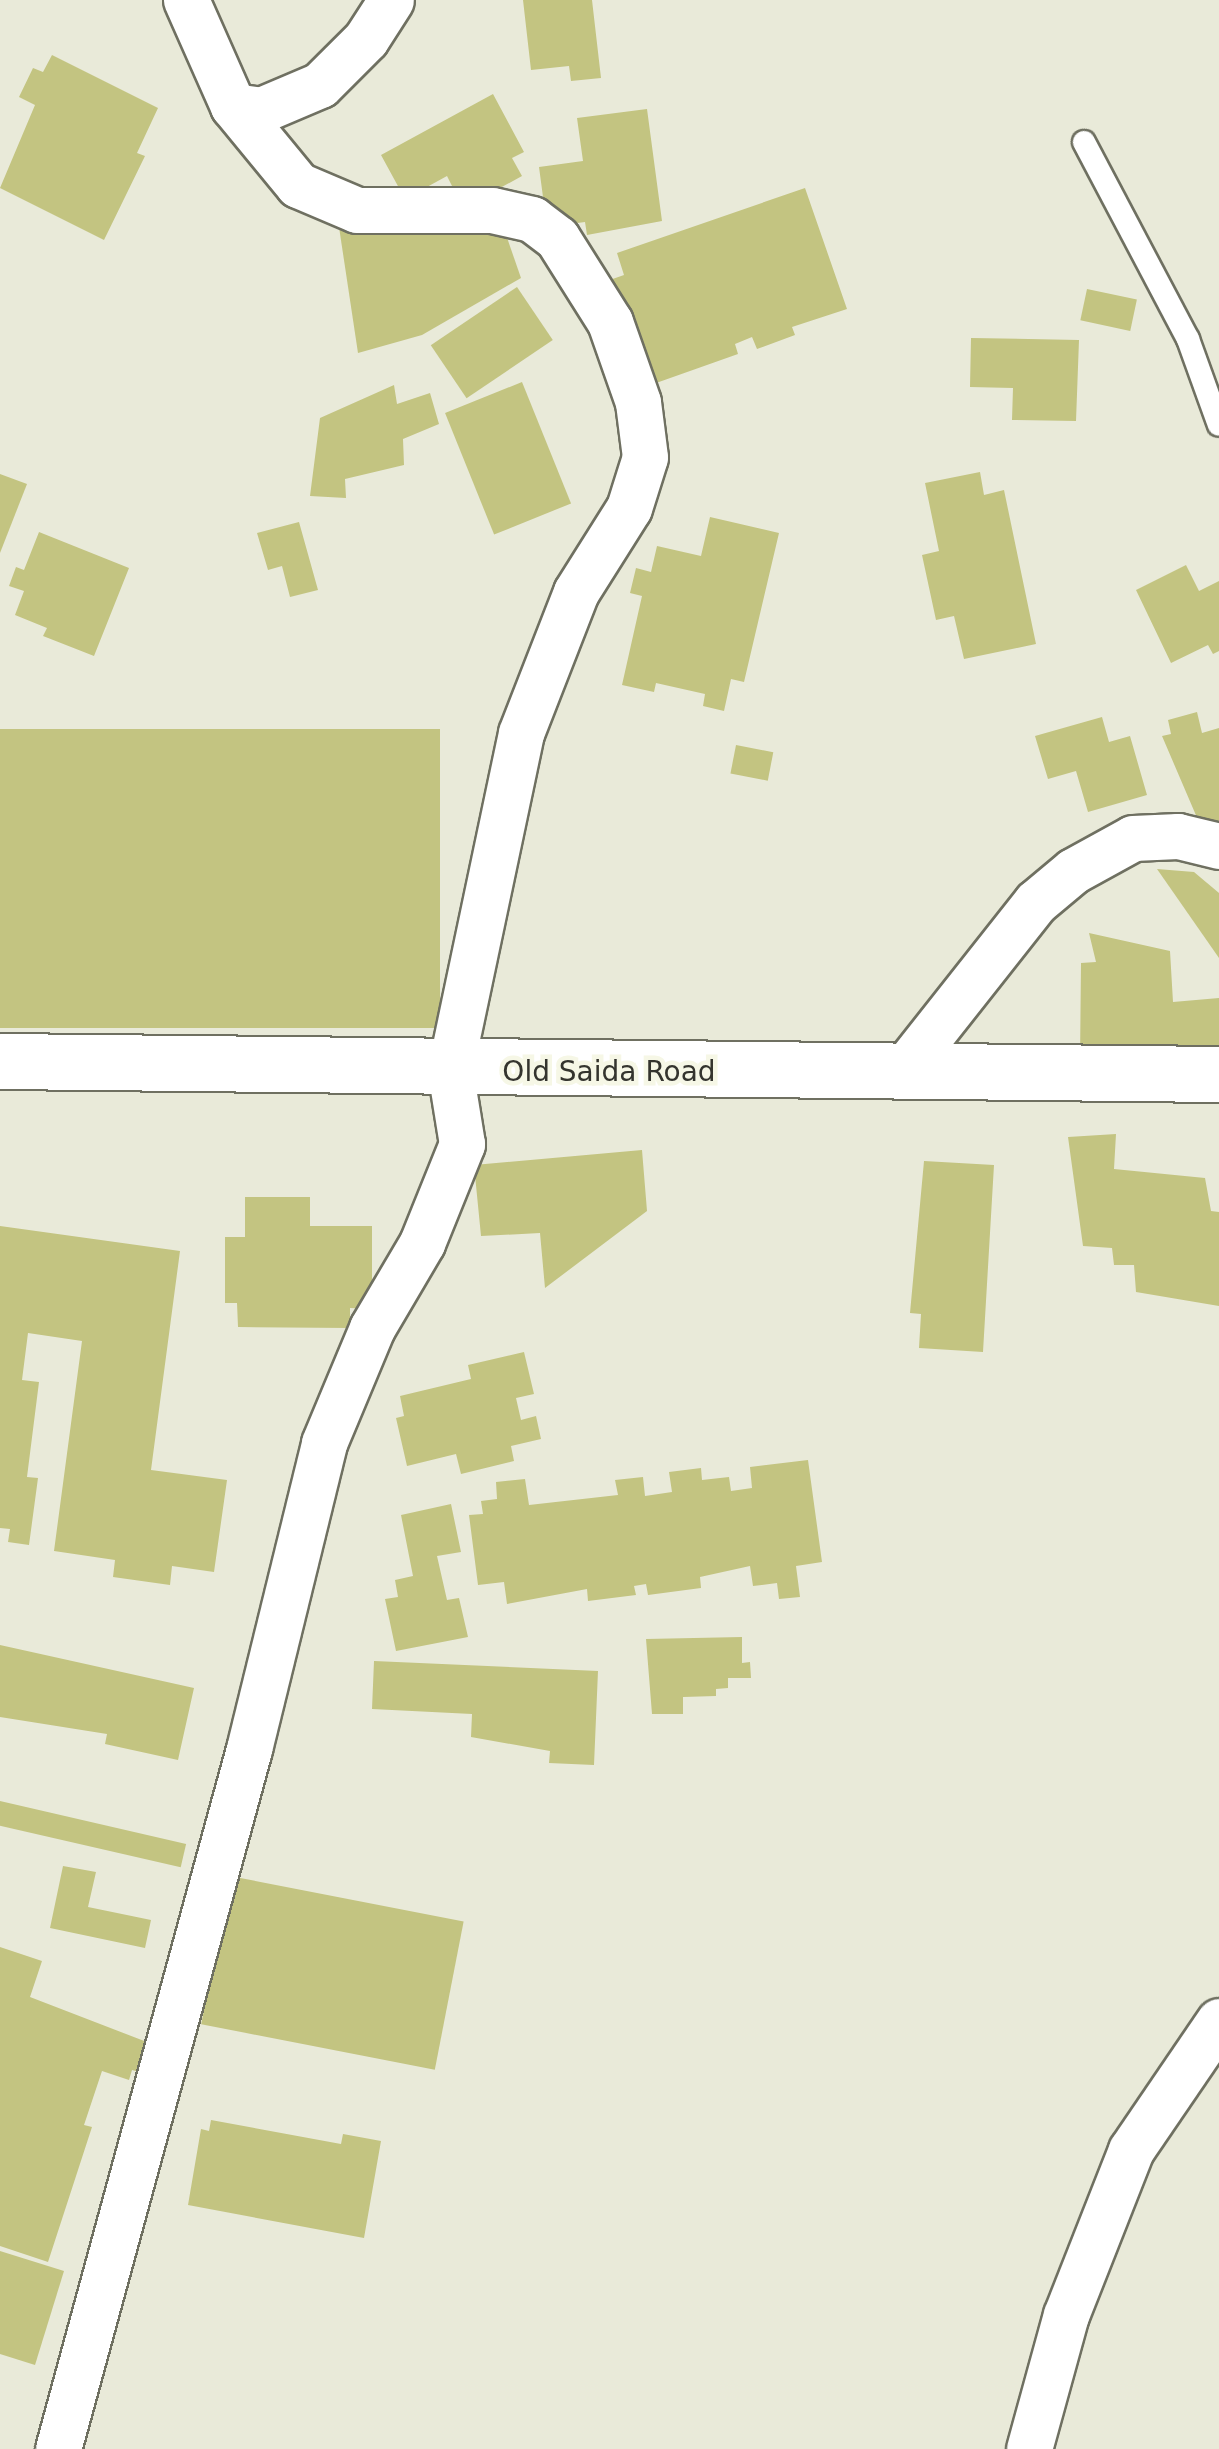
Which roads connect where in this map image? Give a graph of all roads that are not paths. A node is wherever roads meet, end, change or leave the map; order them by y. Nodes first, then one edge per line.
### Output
1 (186, 0) edge
2 (391, 0) edge
3 (233, 106) junction
4 (1084, 142) dead end
5 (1219, 425) edge
6 (1219, 846) edge
7 (0, 1062) edge
8 (450, 1070) junction
9 (900, 1074) junction
10 (1219, 1074) edge
11 (1219, 2021) edge
12 (58, 2449) edge
13 (1029, 2449) edge

1 - 3 street
2 - 3 street
3 - 8 street
4 - 5 lane
6 - 9 street
7 - 8 highway, Old Saida Road
8 - 9 highway, Old Saida Road
8 - 12 street
9 - 10 highway, Old Saida Road
11 - 13 street

